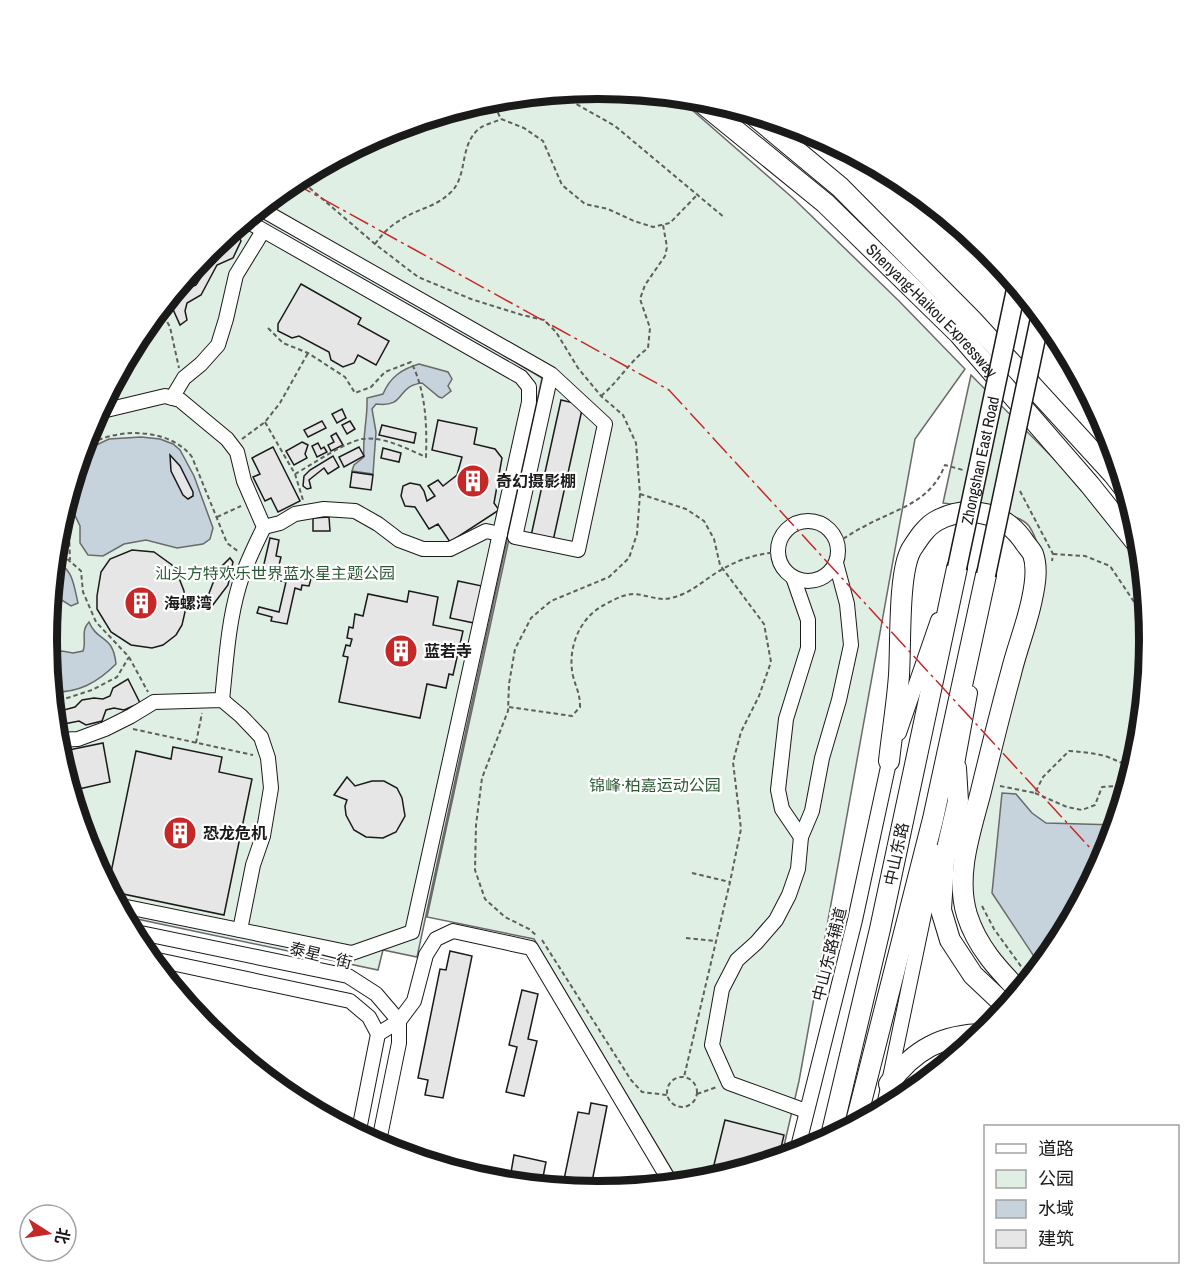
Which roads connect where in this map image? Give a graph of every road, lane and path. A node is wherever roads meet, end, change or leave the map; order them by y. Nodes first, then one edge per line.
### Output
1 (569, 100) edge
2 (496, 109) edge
3 (712, 111) edge
4 (501, 119) junction
5 (767, 126) edge
6 (306, 185) edge
7 (698, 194) junction
8 (267, 213) edge
9 (725, 218) dead end
10 (252, 224) edge
11 (663, 225) junction
12 (263, 231) junction
13 (375, 244) junction
14 (1015, 294) edge
15 (165, 317) edge
16 (1039, 326) edge
17 (268, 327) dead end
18 (308, 353) junction
19 (551, 374) junction
20 (184, 378) junction
21 (601, 396) junction
22 (172, 398) junction
23 (109, 409) edge
24 (266, 422) junction
25 (95, 442) edge
26 (232, 446) junction
27 (295, 474) junction
28 (1114, 475) edge
29 (640, 494) junction
30 (251, 501) junction
31 (306, 512) junction
32 (217, 517) junction
33 (264, 527) junction
34 (68, 530) edge
35 (500, 534) junction
36 (1130, 535) edge
37 (778, 552) junction
38 (64, 555) edge
39 (70, 560) junction
40 (249, 560) junction
41 (836, 563) junction
42 (1051, 564) dead end
43 (957, 567) junction
44 (723, 569) junction
45 (986, 575) joint
46 (793, 577) junction
47 (1139, 609) edge
48 (976, 614) junction
49 (129, 657) junction
50 (61, 700) edge
51 (222, 700) junction
52 (204, 701) junction
53 (154, 702) junction
54 (509, 706) junction
55 (114, 725) junction
56 (66, 740) edge
57 (196, 743) junction
58 (268, 758) junction
59 (889, 761) junction
60 (1126, 765) edge
61 (956, 768) junction
62 (1122, 780) edge
63 (993, 784) dead end
64 (1035, 793) junction
65 (801, 837) junction
66 (692, 873) dead end
67 (730, 882) junction
68 (979, 899) dead end
69 (128, 907) edge
70 (240, 930) junction
71 (144, 934) edge
72 (686, 938) dead end
73 (716, 941) junction
74 (163, 961) edge
75 (1026, 972) edge
76 (1015, 987) edge
77 (1002, 1002) edge
78 (399, 1021) junction
79 (378, 1034) junction
80 (969, 1035) edge
81 (684, 1077) junction
82 (729, 1083) junction
83 (889, 1084) junction
84 (667, 1095) junction
85 (697, 1095) junction
86 (886, 1099) edge
87 (806, 1111) junction
88 (858, 1115) edge
89 (360, 1126) edge
90 (833, 1128) edge
91 (380, 1136) edge
92 (799, 1144) edge
93 (667, 1177) edge

1 - 7 path
2 - 4 path
3 - 36 highway, Shenyang-Haikou Expressway
4 - 11 path
4 - 13 path
5 - 28 highway, Shenyang-Haikou Expressway
6 - 13 path
7 - 9 path
7 - 11 path
8 - 19 street
10 - 12 street
11 - 21 path
12 - 20 street
12 - 35 street
13 - 21 path
14 - 43 main road, Zhongshan East Road, bridge
15 - 20 path
16 - 45 main road, Zhongshan East Road, bridge
17 - 18 path
18 - 24 path
18 - 27 path
19 - 19 street
20 - 22 street
21 - 29 path
22 - 23 street
22 - 26 street
24 - 26 path
24 - 27 path
25 - 32 path
26 - 30 street
27 - 31 path
29 - 44 path
29 - 54 path
30 - 32 path
30 - 33 street
31 - 33 street
31 - 35 street
32 - 40 path
33 - 40 street
34 - 39 path
35 - 70 street
37 - 41 street
37 - 44 path
37 - 46 street
38 - 39 path
39 - 49 path
40 - 51 street
41 - 46 street
41 - 65 street
42 - 47 path
43 - 59 street, 中山东路辅道
43 - 90 highway, 中山东路
44 - 54 path
44 - 67 path
45 - 48 highway, 中山东路
46 - 65 street
48 - 61 street
48 - 88 highway, 中山东路
49 - 50 path
49 - 53 path
51 - 52 street
51 - 58 street
52 - 53 street
52 - 57 path
53 - 55 street
54 - 84 path
55 - 56 street
55 - 57 path
57 - 58 path
58 - 70 street
59 - 76 highway
59 - 87 street, 中山东路辅道
60 - 64 path
61 - 77 highway
61 - 83 street
62 - 64 path
63 - 64 path
65 - 82 street
66 - 67 path
67 - 73 path
68 - 75 path
69 - 70 street
71 - 78 street, 泰星一街
72 - 73 path
73 - 81 path
74 - 79 street
78 - 79 street
78 - 91 street
78 - 93 street
79 - 89 street
80 - 83 highway
81 - 84 path
81 - 85 path
82 - 85 path
82 - 87 street
83 - 86 street
84 - 85 path
87 - 92 street, 中山东路辅道

